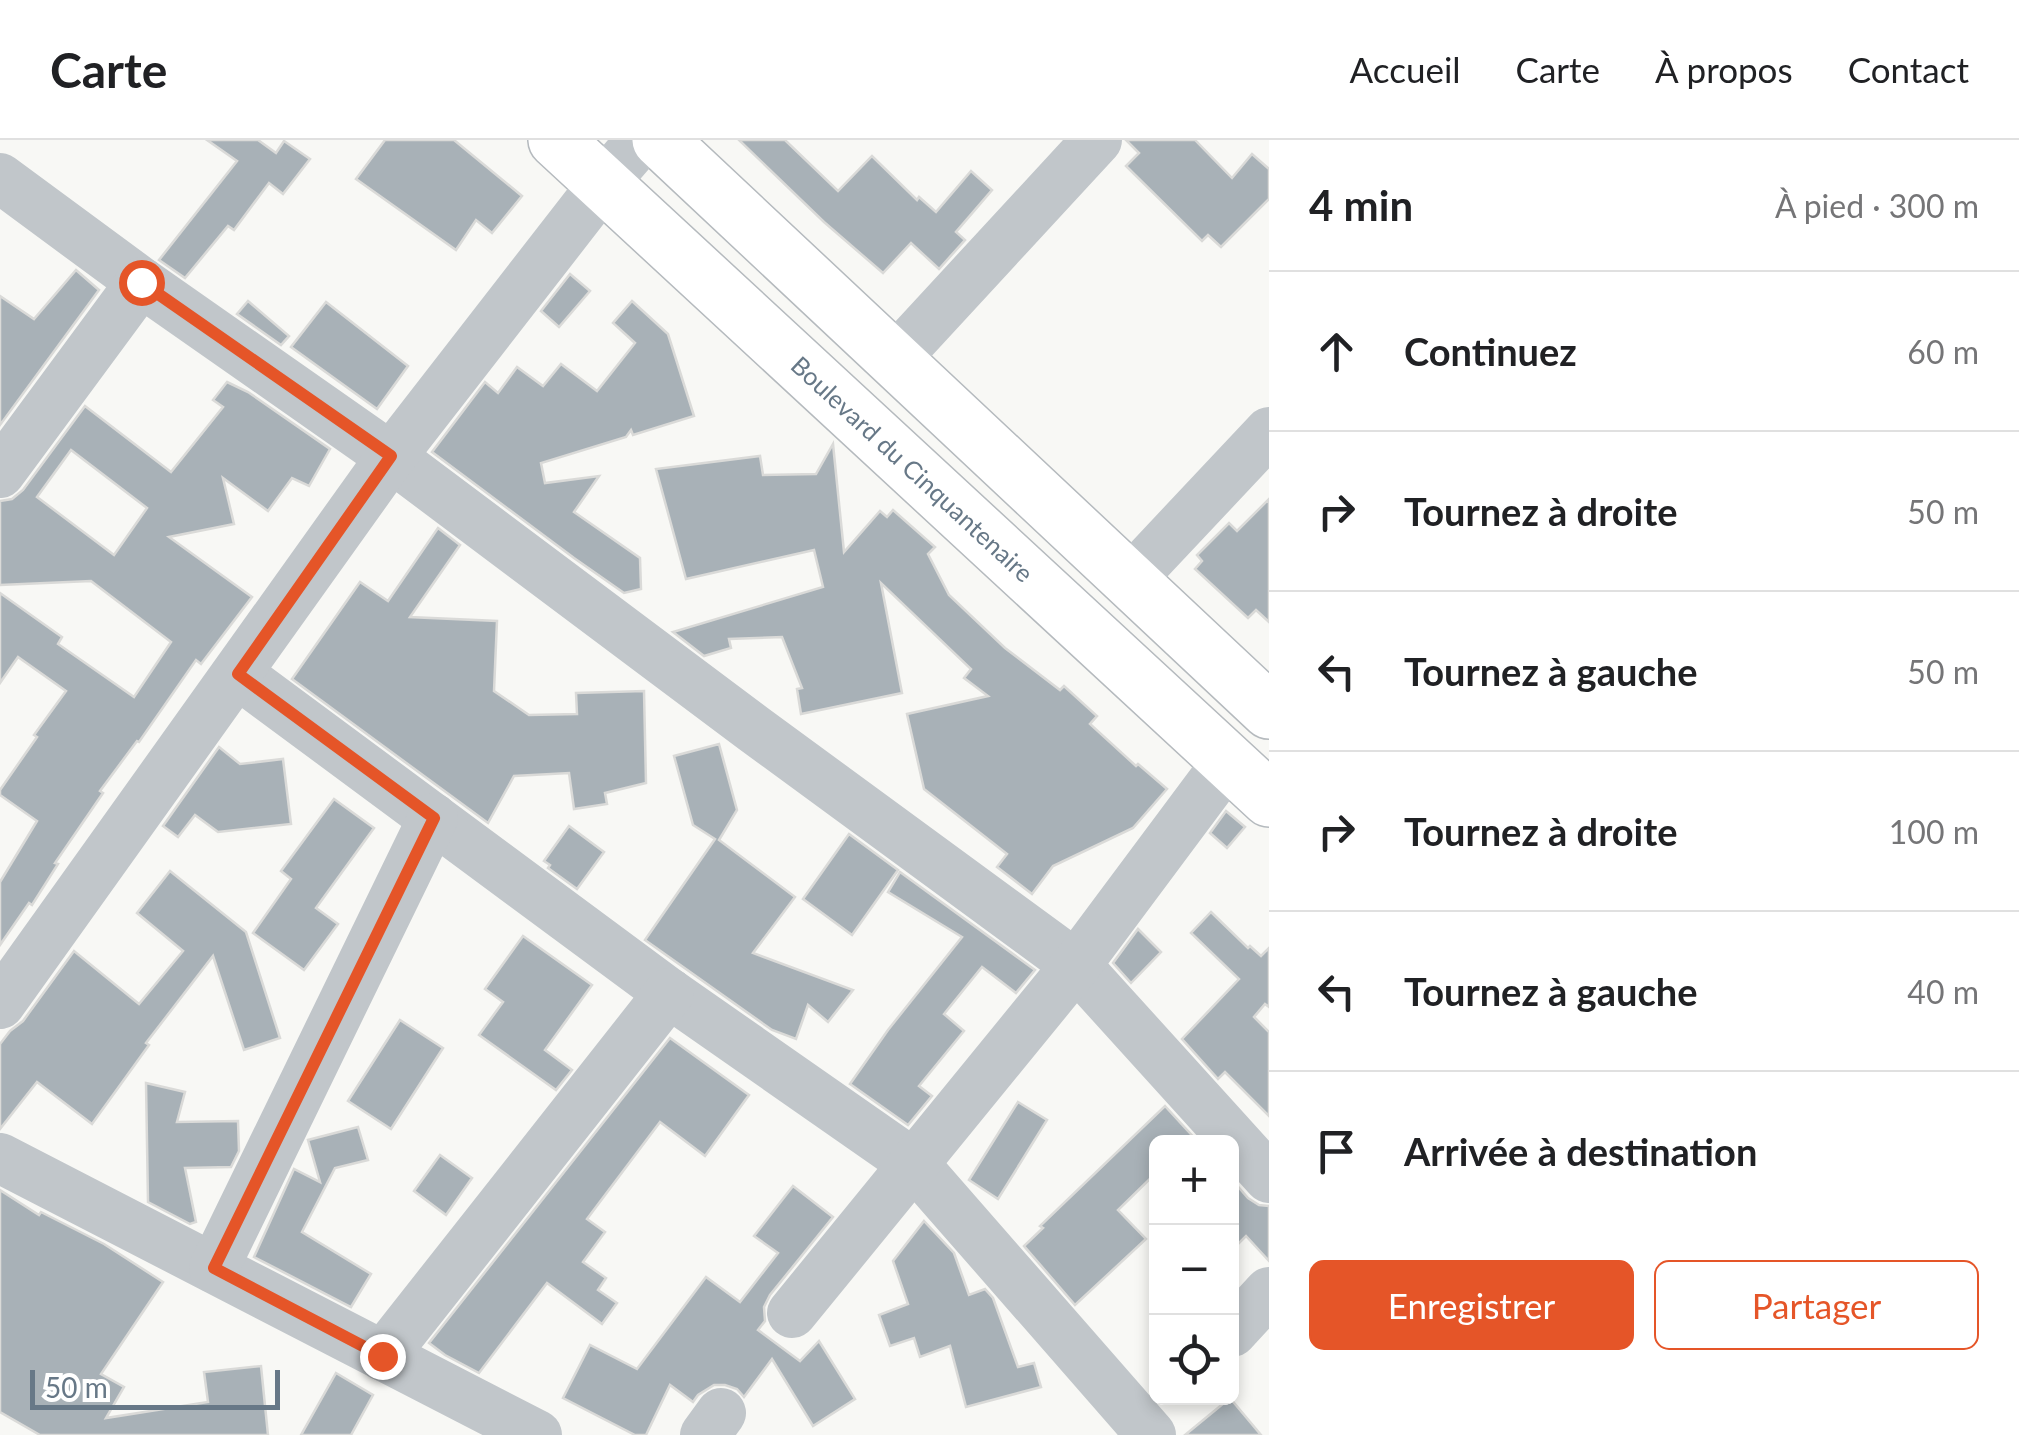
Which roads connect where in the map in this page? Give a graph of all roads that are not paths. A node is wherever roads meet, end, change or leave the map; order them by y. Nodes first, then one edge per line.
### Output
1 (556, 140) edge
2 (641, 140) edge
3 (660, 140) edge
4 (1097, 140) edge
5 (0, 178) edge
6 (603, 184) junction
7 (141, 282) junction
8 (894, 360) junction
9 (1269, 432) edge
10 (391, 456) junction
11 (0, 473) edge
12 (1129, 582) junction
13 (238, 674) junction
14 (1269, 711) edge
15 (1228, 761) junction
16 (1269, 799) edge
17 (434, 818) junction
18 (1076, 965) junction
19 (669, 993) junction
20 (0, 1004) edge
21 (0, 1158) edge
22 (914, 1164) junction
23 (1269, 1178) edge
24 (214, 1268) junction
25 (1269, 1292) edge
26 (792, 1313) dead end
27 (1239, 1324) edge
28 (382, 1356) junction
29 (1155, 1420) edge
30 (537, 1435) edge

1 - 6 main road, Boulevard du Cinquantenaire
2 - 6 street
3 - 8 main road
4 - 8 street
5 - 7 street
6 - 10 street
6 - 15 main road, Boulevard du Cinquantenaire
7 - 10 street
7 - 11 street
8 - 12 main road
9 - 12 street
10 - 13 street
10 - 18 street
12 - 14 main road
13 - 17 street
13 - 20 street
15 - 16 main road, Boulevard du Cinquantenaire
15 - 18 street
17 - 19 street
17 - 24 street
18 - 22 street
18 - 23 street
19 - 22 street
19 - 28 street
21 - 24 street
22 - 26 street
22 - 29 street
24 - 28 street
25 - 27 street
28 - 30 street

